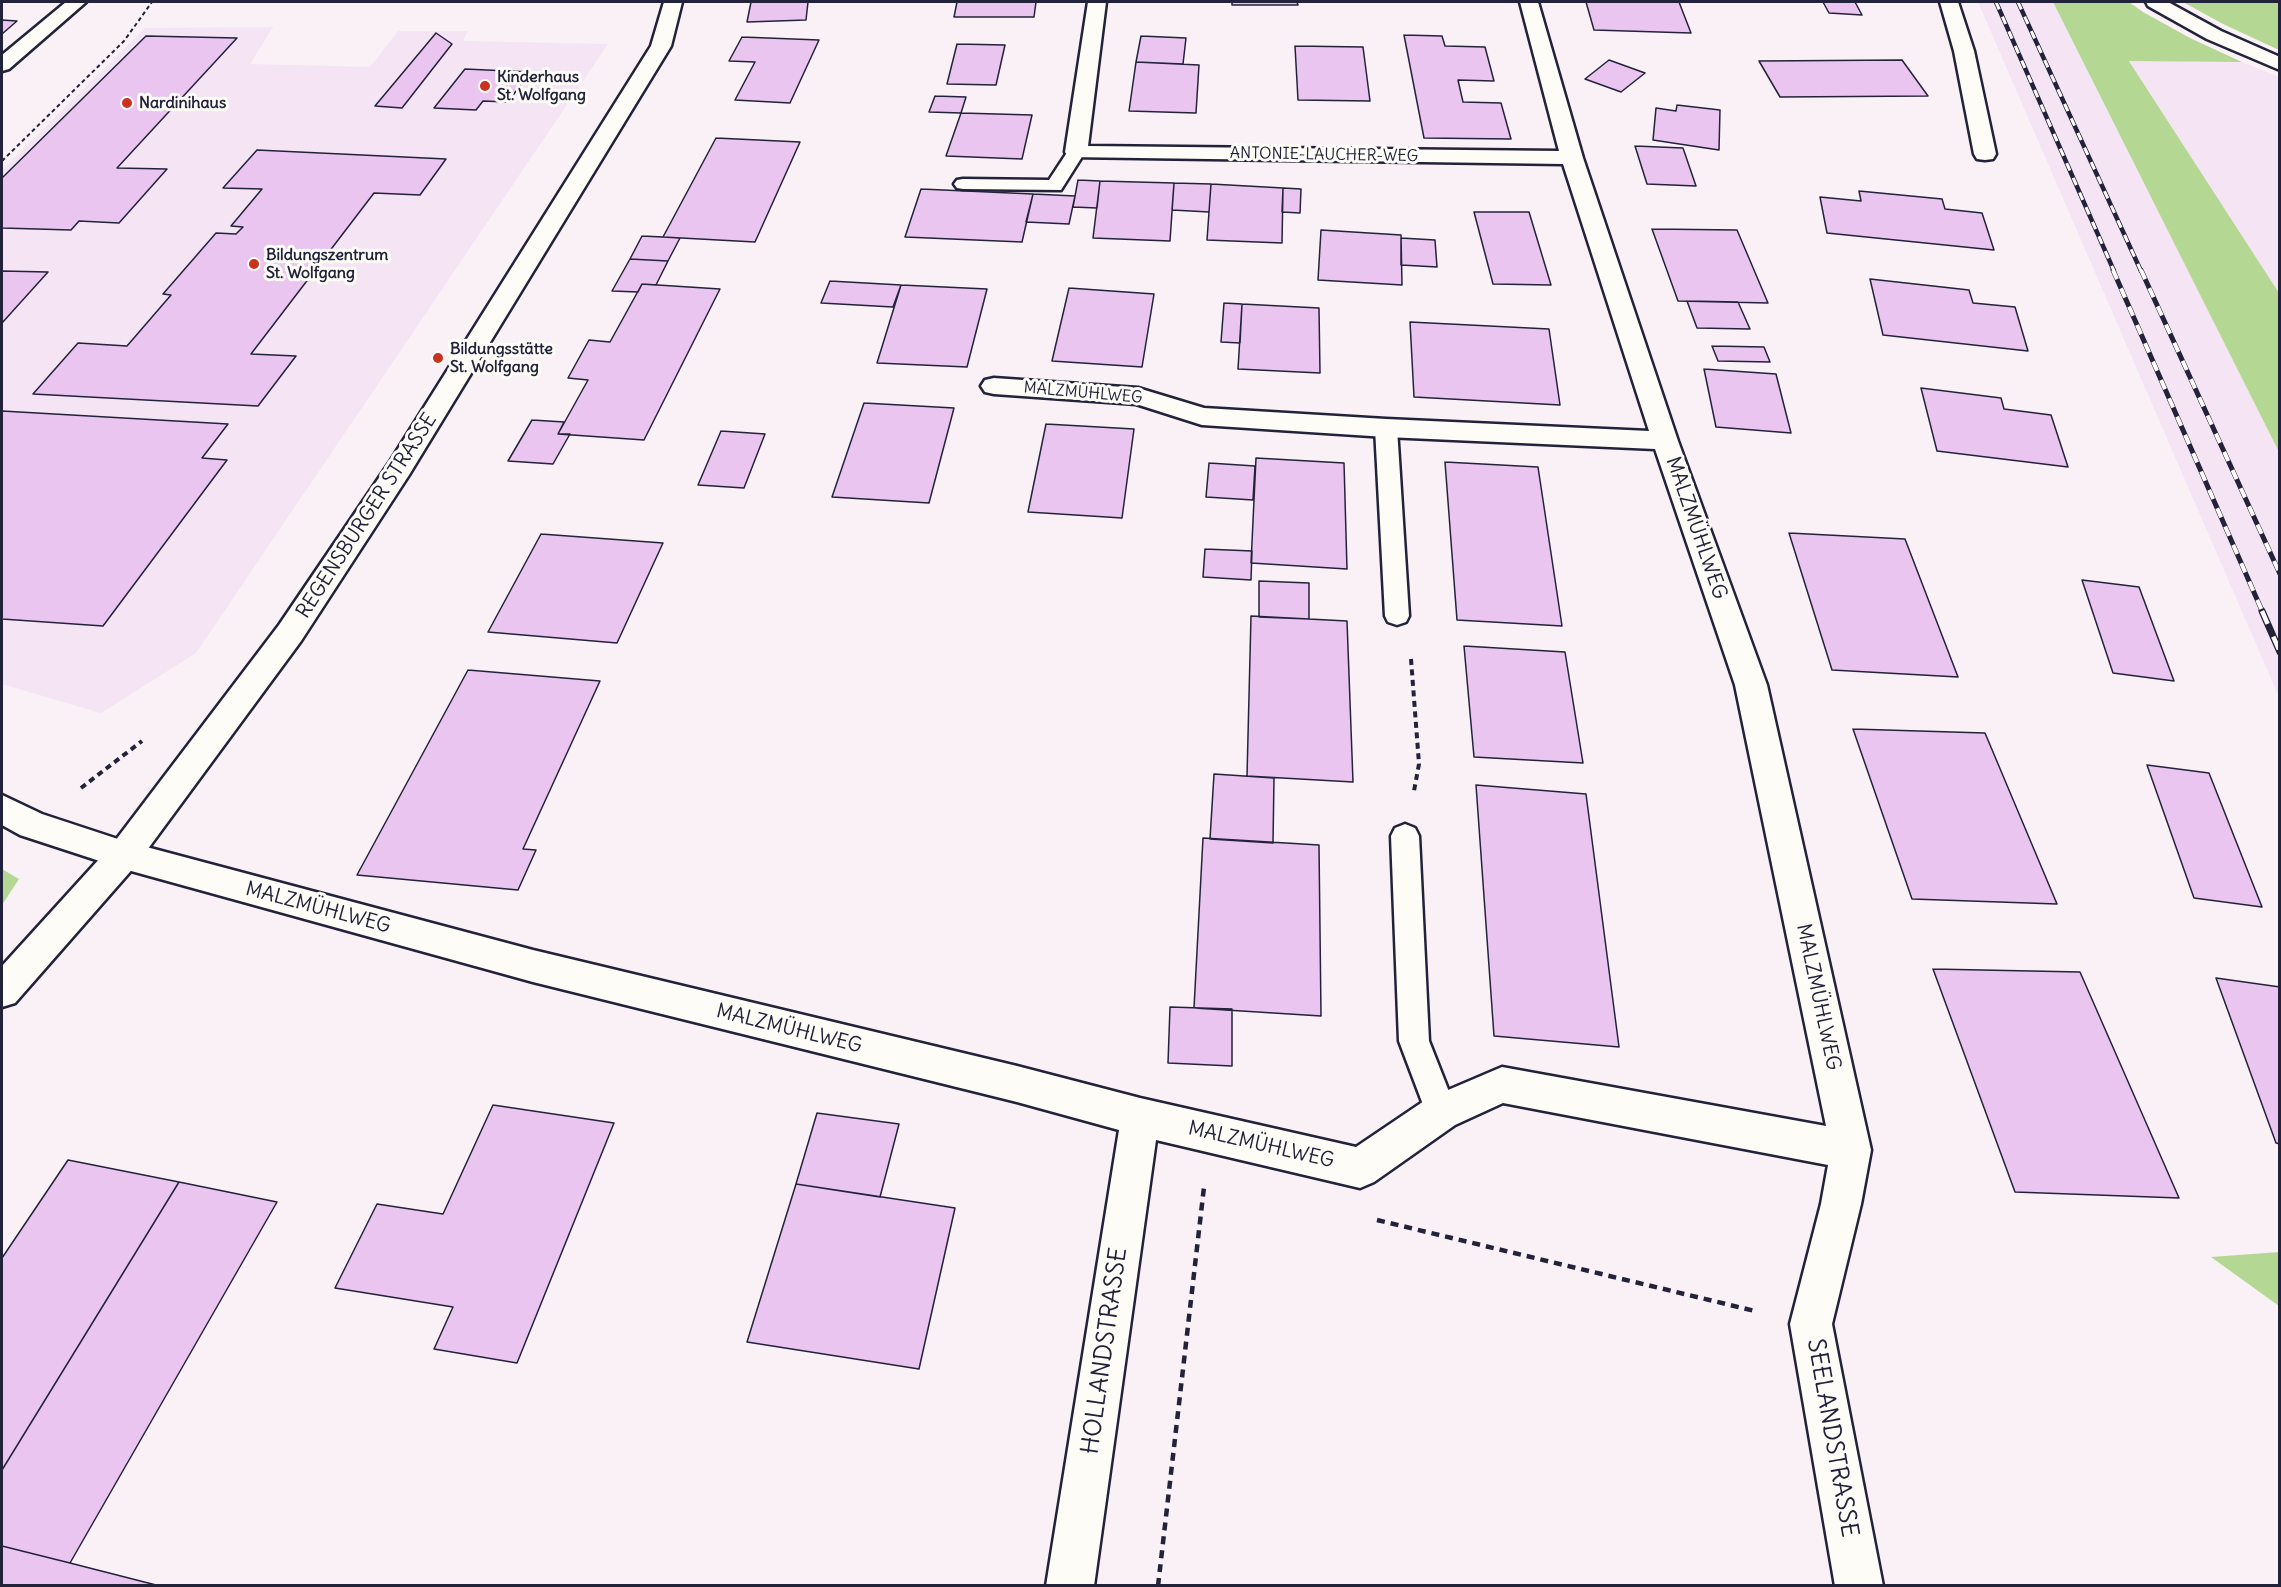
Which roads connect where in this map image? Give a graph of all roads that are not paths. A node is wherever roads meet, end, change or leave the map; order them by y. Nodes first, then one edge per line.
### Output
1 (77, 2) edge
2 (673, 2) edge
3 (1097, 2) edge
4 (1529, 2) edge
5 (1949, 2) edge
6 (2155, 2) edge
7 (2280, 64) edge
8 (2, 65) edge
9 (1076, 152) junction
10 (1985, 154) dead end
11 (1572, 158) junction
12 (963, 184) dead end
13 (994, 386) dead end
14 (1386, 428) junction
15 (1665, 441) junction
16 (1397, 616) road end
17 (2, 809) edge
18 (1405, 836) road end
19 (124, 855) junction
20 (2, 991) edge
21 (1441, 1112) junction
22 (1140, 1117) junction
23 (1851, 1150) junction
24 (1070, 1586) edge
25 (1859, 1586) edge

1 - 8 street
2 - 19 street, REGENSBURGER STRASSE
3 - 9 street
4 - 11 street, MALZMÜHLWEG
5 - 10 street
6 - 7 street
9 - 11 street, ANTONIE-LAUCHER-WEG
9 - 12 lane
11 - 15 street, MALZMÜHLWEG
13 - 14 street, MALZMÜHLWEG
14 - 15 street, MALZMÜHLWEG
14 - 16 lane
15 - 23 street, MALZMÜHLWEG
17 - 19 street, MALZMÜHLWEG
18 - 21 lane
19 - 20 street, REGENSBURGER STRASSE
19 - 22 street, MALZMÜHLWEG
21 - 22 street, MALZMÜHLWEG
21 - 23 street, MALZMÜHLWEG
22 - 24 street, HOLLANDSTRASSE
23 - 25 street, SEELANDSTRASSE

